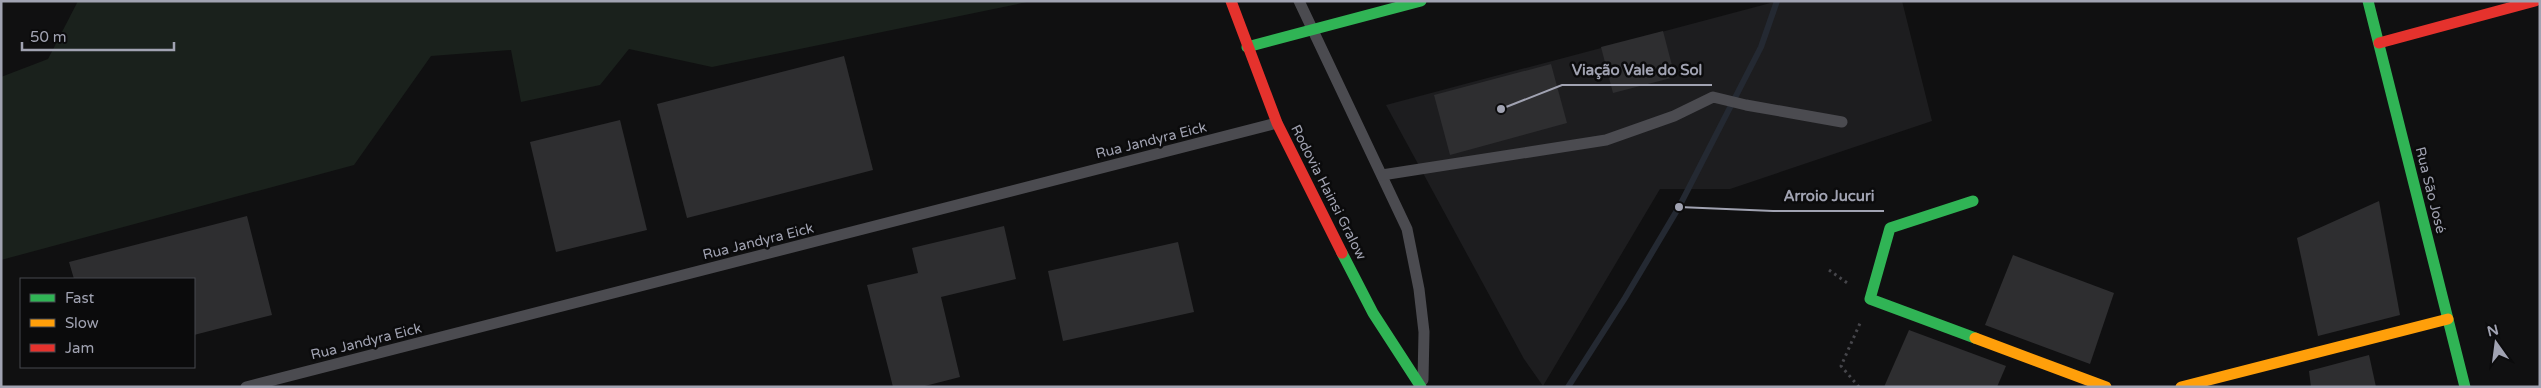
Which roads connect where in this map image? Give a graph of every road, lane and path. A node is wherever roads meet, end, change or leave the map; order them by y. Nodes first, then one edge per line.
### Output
1 (1231, 1) edge
2 (1299, 1) edge
3 (1421, 1) edge
4 (2368, 1) edge
5 (2536, 1) edge
6 (1312, 30) junction
7 (2378, 43) junction
8 (1247, 47) junction
9 (1842, 122) dead end
10 (1277, 124) junction
11 (1382, 175) junction
12 (1974, 201) dead end
13 (1870, 299) junction
14 (2448, 319) junction
15 (246, 387) edge
16 (1422, 387) edge
17 (1859, 387) edge
18 (2106, 387) edge
19 (2181, 387) edge
20 (2465, 387) edge

1 - 8 street, Rodovia Hainsi Gralow
2 - 6 lane
3 - 6 street
4 - 7 street, Rua São José
5 - 7 street
6 - 8 street
6 - 11 lane
7 - 14 street, Rua São José
8 - 10 street, Rodovia Hainsi Gralow
9 - 11 lane
10 - 15 lane, Rua Jandyra Eick
10 - 16 street, Rodovia Hainsi Gralow
11 - 16 lane
12 - 13 street
13 - 17 path
13 - 18 street
14 - 19 street
14 - 20 street, Rua São José

